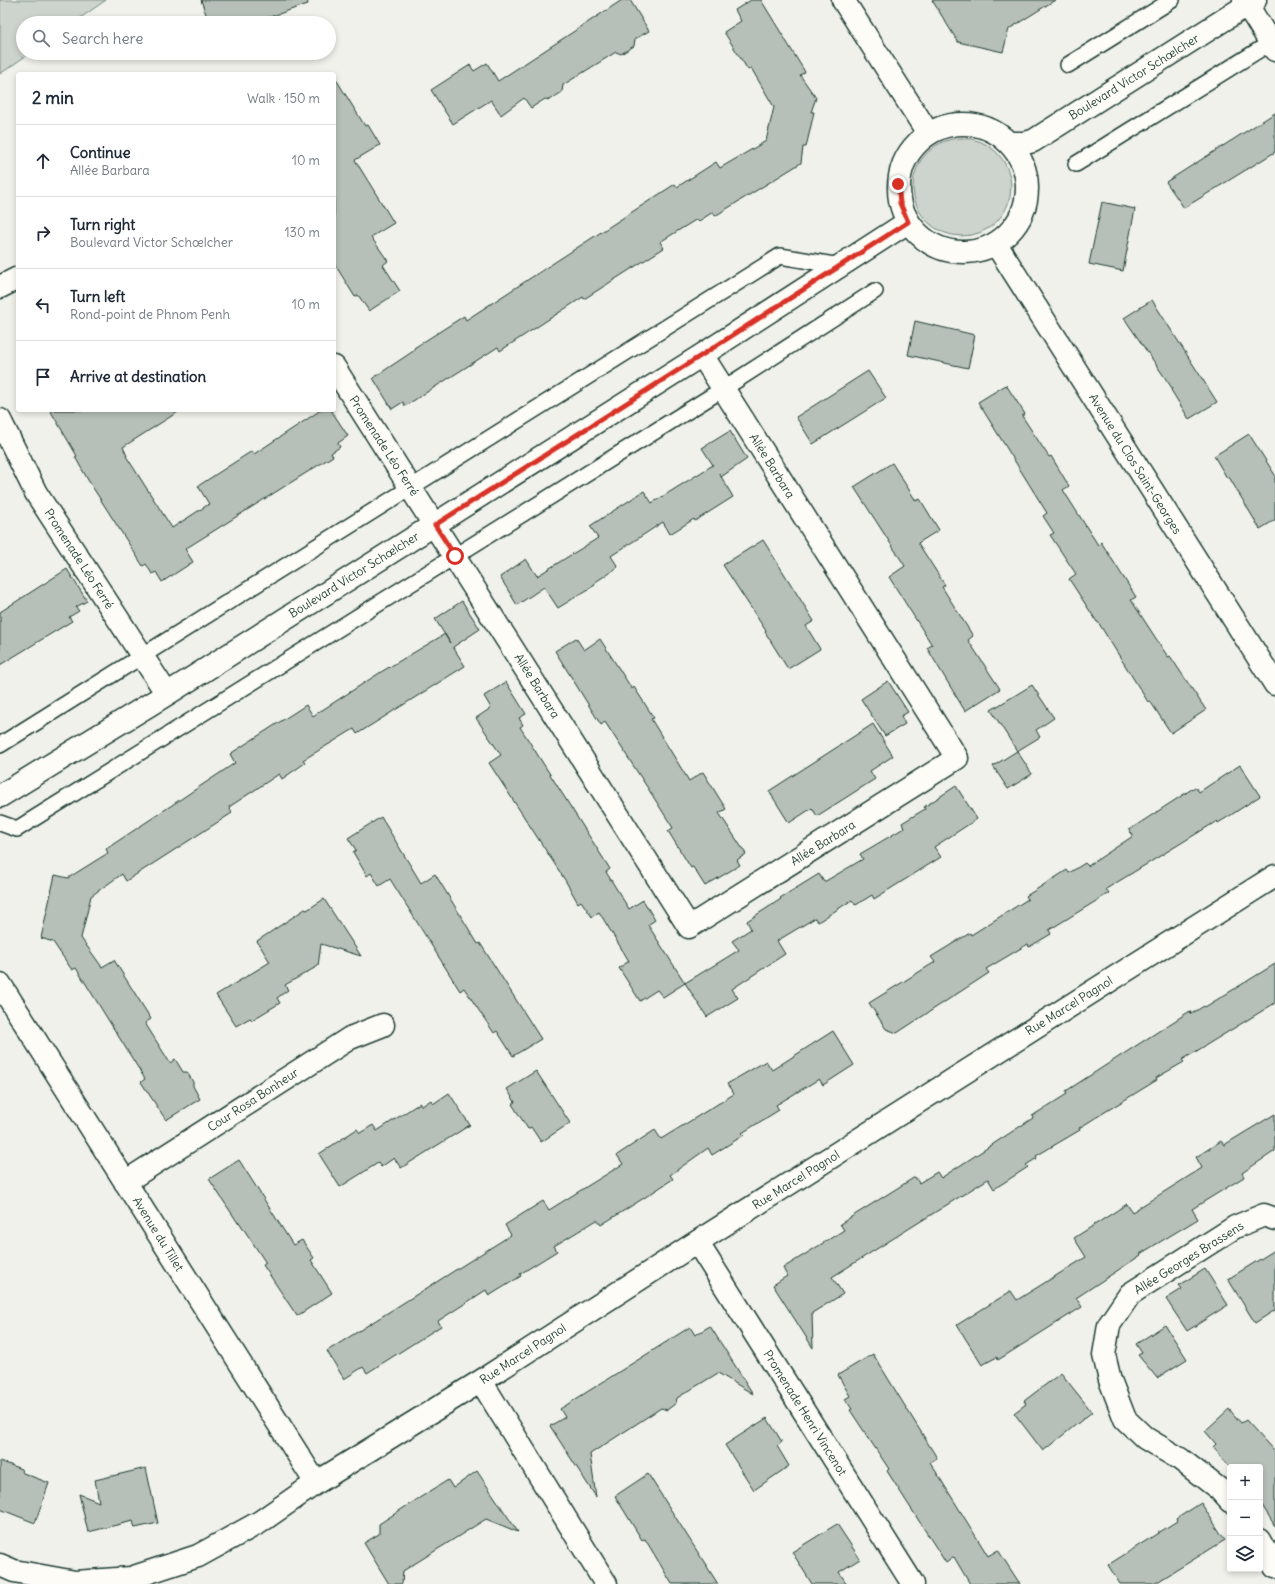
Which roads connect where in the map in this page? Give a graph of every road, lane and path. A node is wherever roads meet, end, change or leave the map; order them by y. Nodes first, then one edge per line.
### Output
1 (843, 0) edge
2 (1172, 0) edge
3 (1249, 2) edge
4 (1274, 44) edge
5 (1068, 66) dead end
6 (928, 133) junction
7 (1009, 143) junction
8 (1076, 164) dead end
9 (908, 222) junction
10 (996, 244) junction
11 (840, 266) junction
12 (16, 279) edge
13 (0, 287) edge
14 (875, 292) dead end
15 (702, 355) junction
16 (336, 370) edge
17 (723, 389) junction
18 (0, 420) edge
19 (411, 487) junction
20 (435, 525) junction
21 (455, 556) junction
22 (143, 656) junction
23 (1275, 684) edge
24 (167, 694) junction
25 (0, 745) edge
26 (0, 796) edge
27 (0, 823) edge
28 (1275, 876) edge
29 (0, 984) edge
30 (383, 1025) dead end
31 (125, 1182) junction
32 (1275, 1219) edge
33 (697, 1242) junction
34 (481, 1381) junction
35 (316, 1483) junction
36 (1229, 1500) edge
37 (1263, 1545) edge
38 (1275, 1567) edge
39 (8, 1573) edge
40 (606, 1584) edge
41 (913, 1584) edge

1 - 6 street
2 - 5 lane
3 - 4 street
3 - 7 street, Boulevard Victor Schœlcher
4 - 8 lane
6 - 7 street
6 - 9 street
7 - 10 street
9 - 10 street
9 - 11 street, Boulevard Victor Schœlcher
10 - 23 street, Avenue du Clos Saint-Georges
11 - 15 street, Boulevard Victor Schœlcher
11 - 19 lane
12 - 13 street
14 - 17 lane
15 - 17 street, Allée Barbara
15 - 20 street, Boulevard Victor Schœlcher
16 - 19 street, Promenade Léo Ferré
17 - 21 lane
17 - 21 street, Allée Barbara
18 - 22 street, Promenade Léo Ferré
19 - 20 street, Promenade Léo Ferré
19 - 22 lane
20 - 21 street, Allée Barbara
20 - 24 street, Boulevard Victor Schœlcher
21 - 27 lane
22 - 24 street, Promenade Léo Ferré
22 - 25 lane
24 - 26 street, Boulevard Victor Schœlcher
28 - 33 street, Rue Marcel Pagnol
29 - 31 street, Avenue du Tillet
30 - 31 street, Cour Rosa Bonheur
31 - 35 street, Avenue du Tillet
32 - 36 street, Allée Georges Brassens
33 - 34 street, Rue Marcel Pagnol
33 - 41 street, Promenade Henri Vincenot
34 - 35 street, Rue Marcel Pagnol
34 - 40 street
35 - 39 street, Rue Marcel Pagnol
37 - 38 street

